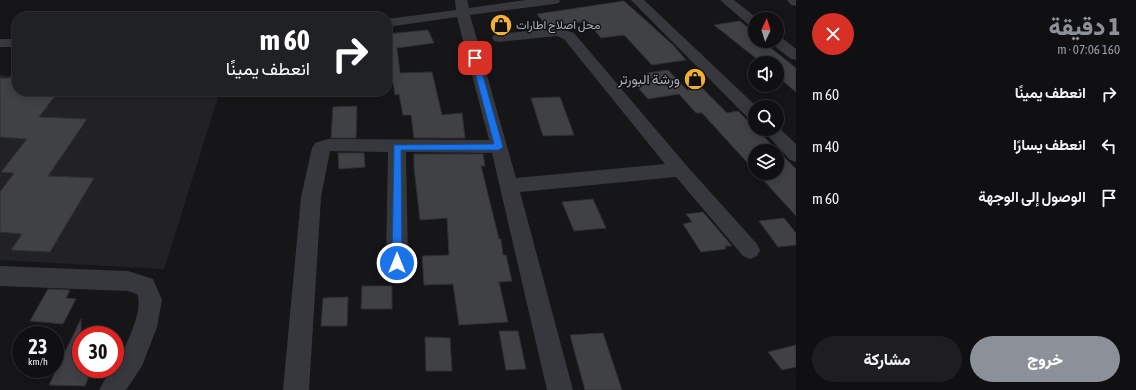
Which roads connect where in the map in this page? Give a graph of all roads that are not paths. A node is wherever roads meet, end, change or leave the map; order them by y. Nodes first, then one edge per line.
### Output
1 (554, 0) edge
2 (637, 0) edge
3 (726, 0) edge
4 (793, 0) edge
5 (796, 2) edge
6 (462, 6) edge
7 (748, 17) edge
8 (392, 23) edge
9 (499, 38) dead end
10 (0, 43) edge
11 (12, 43) edge
12 (784, 47) edge
13 (796, 56) edge
14 (748, 108) edge
15 (777, 136) edge
16 (397, 147) junction
17 (499, 147) junction
18 (796, 155) edge
19 (680, 170) junction
20 (509, 186) junction
21 (750, 250) dead end
22 (397, 263) dead end
23 (0, 276) edge
24 (112, 390) edge
25 (296, 390) edge
26 (560, 390) edge

1 - 6 street
2 - 14 street
3 - 7 street
4 - 5 street
6 - 8 street
6 - 17 street
9 - 19 street
10 - 11 street
12 - 13 street
15 - 18 street
16 - 17 street
16 - 22 street
16 - 25 street
17 - 20 street
19 - 20 street
19 - 21 street
20 - 26 street
23 - 24 street

